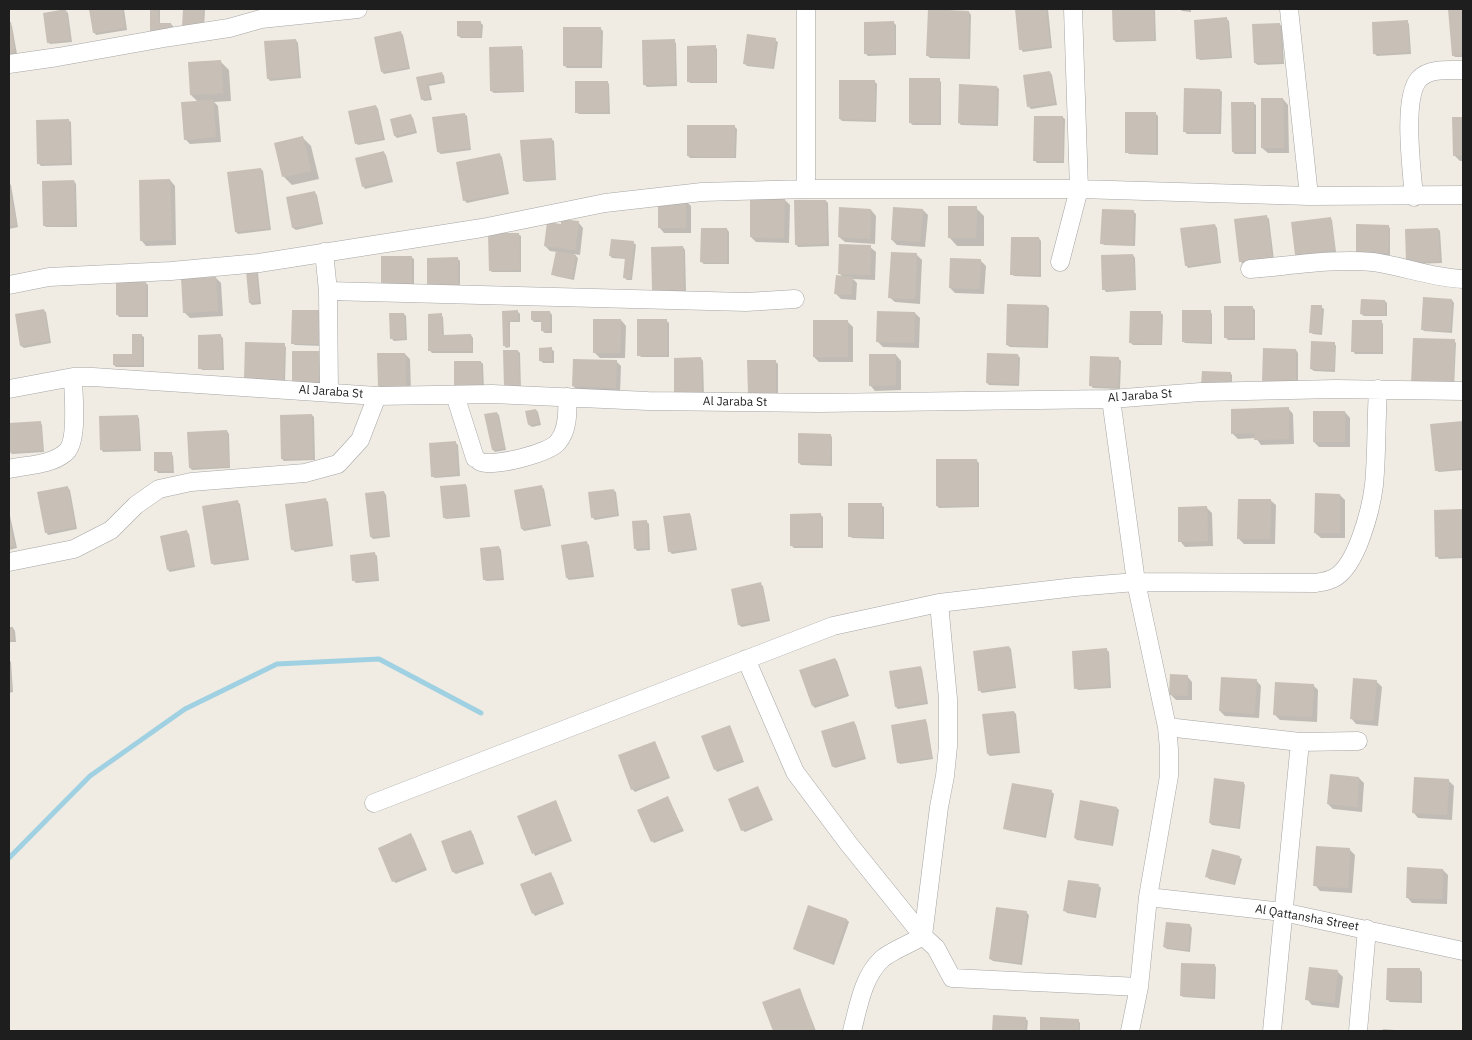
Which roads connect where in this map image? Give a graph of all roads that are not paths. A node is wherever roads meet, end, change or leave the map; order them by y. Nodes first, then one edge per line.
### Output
1 (358, 9) edge
2 (806, 9) edge
3 (1073, 9) edge
4 (1290, 9) edge
5 (9, 64) edge
6 (1463, 70) edge
7 (1080, 188) junction
8 (806, 189) junction
9 (1463, 195) edge
10 (1309, 196) junction
11 (1414, 196) junction
12 (324, 252) junction
13 (1060, 262) dead end
14 (1250, 270) dead end
15 (1463, 279) edge
16 (9, 285) edge
17 (328, 292) junction
18 (795, 299) dead end
19 (73, 377) junction
20 (9, 389) edge
21 (1378, 390) junction
22 (1463, 391) edge
23 (329, 392) junction
24 (455, 395) junction
25 (377, 396) junction
26 (567, 398) junction
27 (1111, 399) junction
28 (9, 469) edge
29 (9, 562) edge
30 (1136, 582) junction
31 (939, 603) junction
32 (746, 659) junction
33 (1167, 727) junction
34 (1358, 740) dead end
35 (1300, 742) junction
36 (374, 803) dead end
37 (1148, 897) junction
38 (1283, 912) junction
39 (1367, 929) junction
40 (923, 936) junction
41 (1463, 951) edge
42 (1139, 987) junction
43 (852, 1031) edge
44 (1130, 1031) edge
45 (1272, 1031) edge
46 (1358, 1031) edge

1 - 5 street
2 - 8 street
3 - 7 street
4 - 10 street
6 - 11 street
7 - 8 street
7 - 10 street
7 - 13 street
8 - 12 street
9 - 11 street
10 - 11 street
12 - 16 street
12 - 17 street
14 - 15 street
17 - 18 street
17 - 23 street
19 - 20 street, Al Jaraba St
19 - 23 street, Al Jaraba St
19 - 28 street
21 - 22 street, Al Jaraba St
21 - 27 street, Al Jaraba St
21 - 30 street
23 - 25 street, Al Jaraba St
24 - 25 street, Al Jaraba St
24 - 26 street, Al Jaraba St
24 - 26 street
25 - 29 street
26 - 27 street, Al Jaraba St
27 - 30 street
30 - 31 street
30 - 33 street
31 - 32 street
31 - 40 street
32 - 36 street
32 - 40 street
33 - 35 street
33 - 37 street
34 - 35 street
35 - 38 street
37 - 38 street, Al Qattansha Street
37 - 42 street
38 - 39 street, Al Qattansha Street
38 - 45 street
39 - 41 street, Al Qattansha Street
39 - 46 street
40 - 42 street
40 - 43 street
42 - 44 street

